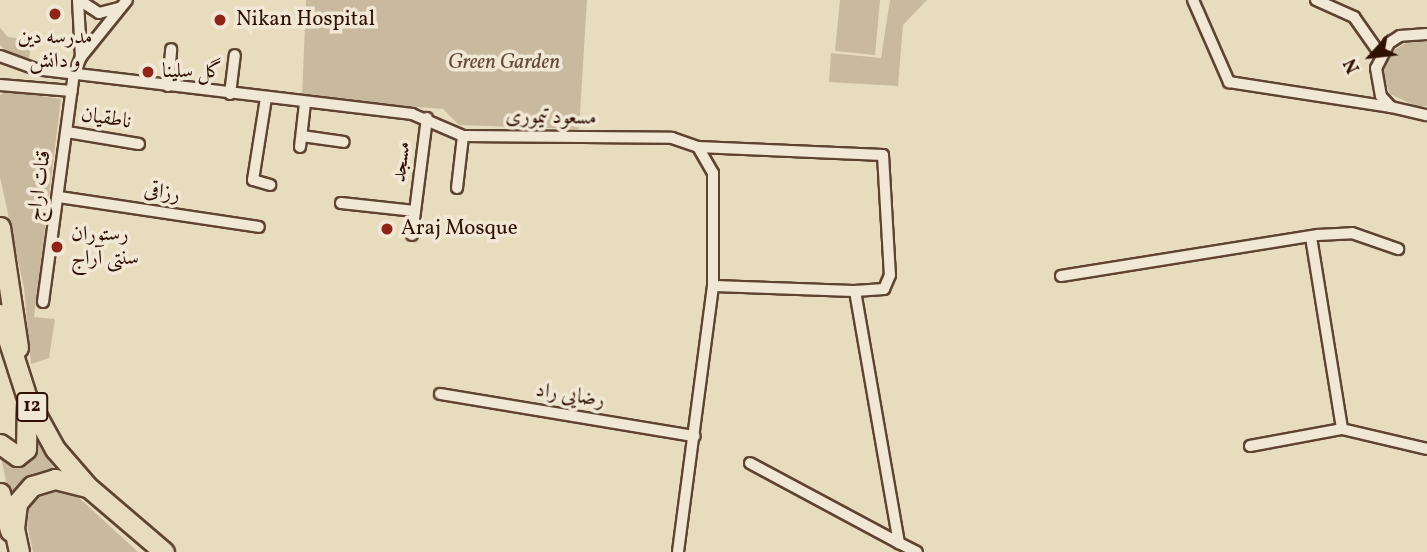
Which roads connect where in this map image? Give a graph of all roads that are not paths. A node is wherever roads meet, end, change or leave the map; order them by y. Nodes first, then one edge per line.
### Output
1 (79, 0) edge
2 (1193, 0) edge
3 (1316, 0) edge
4 (125, 2) edge
5 (1427, 34) edge
6 (171, 49) dead end
7 (1380, 54) junction
8 (235, 55) dead end
9 (0, 56) edge
10 (80, 57) junction
11 (74, 74) junction
12 (0, 85) edge
13 (168, 86) junction
14 (72, 91) junction
15 (230, 94) junction
16 (266, 98) junction
17 (305, 103) junction
18 (1391, 107) junction
19 (1427, 115) edge
20 (427, 118) junction
21 (67, 132) junction
22 (463, 136) junction
23 (344, 142) dead end
24 (139, 144) dead end
25 (698, 147) junction
26 (270, 184) dead end
27 (457, 188) dead end
28 (59, 197) junction
29 (341, 203) dead end
30 (415, 211) junction
31 (0, 227) edge
32 (259, 227) dead end
33 (412, 235) dead end
34 (1311, 237) junction
35 (1398, 249) dead end
36 (1061, 276) dead end
37 (713, 286) junction
38 (855, 291) junction
39 (43, 302) dead end
40 (0, 314) edge
41 (19, 377) junction
42 (440, 394) dead end
43 (27, 398) junction
44 (1342, 429) junction
45 (695, 436) junction
46 (0, 444) edge
47 (1250, 446) dead end
48 (1427, 449) edge
49 (750, 463) dead end
50 (88, 486) junction
51 (0, 493) edge
52 (899, 543) junction
53 (18, 550) edge
54 (160, 550) edge
55 (678, 552) edge
56 (917, 552) edge

1 - 4 street
1 - 10 street
2 - 18 street
3 - 7 street
4 - 10 street
5 - 7 street
6 - 13 street
7 - 18 street
8 - 15 street
9 - 11 street, مسعود تیموری
10 - 11 street, قنات اراج
11 - 13 street, مسعود تیموری
11 - 14 street, قنات اراج
12 - 14 street
13 - 15 street, مسعود تیموری
14 - 21 street, قنات اراج
15 - 16 street, مسعود تیموری
16 - 17 street, مسعود تیموری
16 - 26 street
17 - 20 street, مسعود تیموری
17 - 23 street
18 - 19 street
20 - 22 street, مسعود تیموری
20 - 30 street, مسجد
21 - 24 street, ناطقیان
21 - 28 street, قنات اراج
22 - 25 street, مسعود تیموری
22 - 27 street
25 - 37 street
25 - 38 street, مسعود تیموری
28 - 32 street, رزاقی
28 - 39 street, قنات اراج
29 - 30 street, مسجد
30 - 33 street, مسجد
31 - 41 highway
34 - 35 street
34 - 36 street
34 - 44 street
37 - 38 street
37 - 45 street
38 - 52 street
40 - 41 highway, 12
41 - 43 highway, 12
42 - 45 street, رضایی راد
43 - 46 highway
43 - 50 highway, 12
44 - 47 street
44 - 48 street
45 - 55 street
49 - 52 street
50 - 53 highway
50 - 54 highway
51 - 53 highway
52 - 56 street

